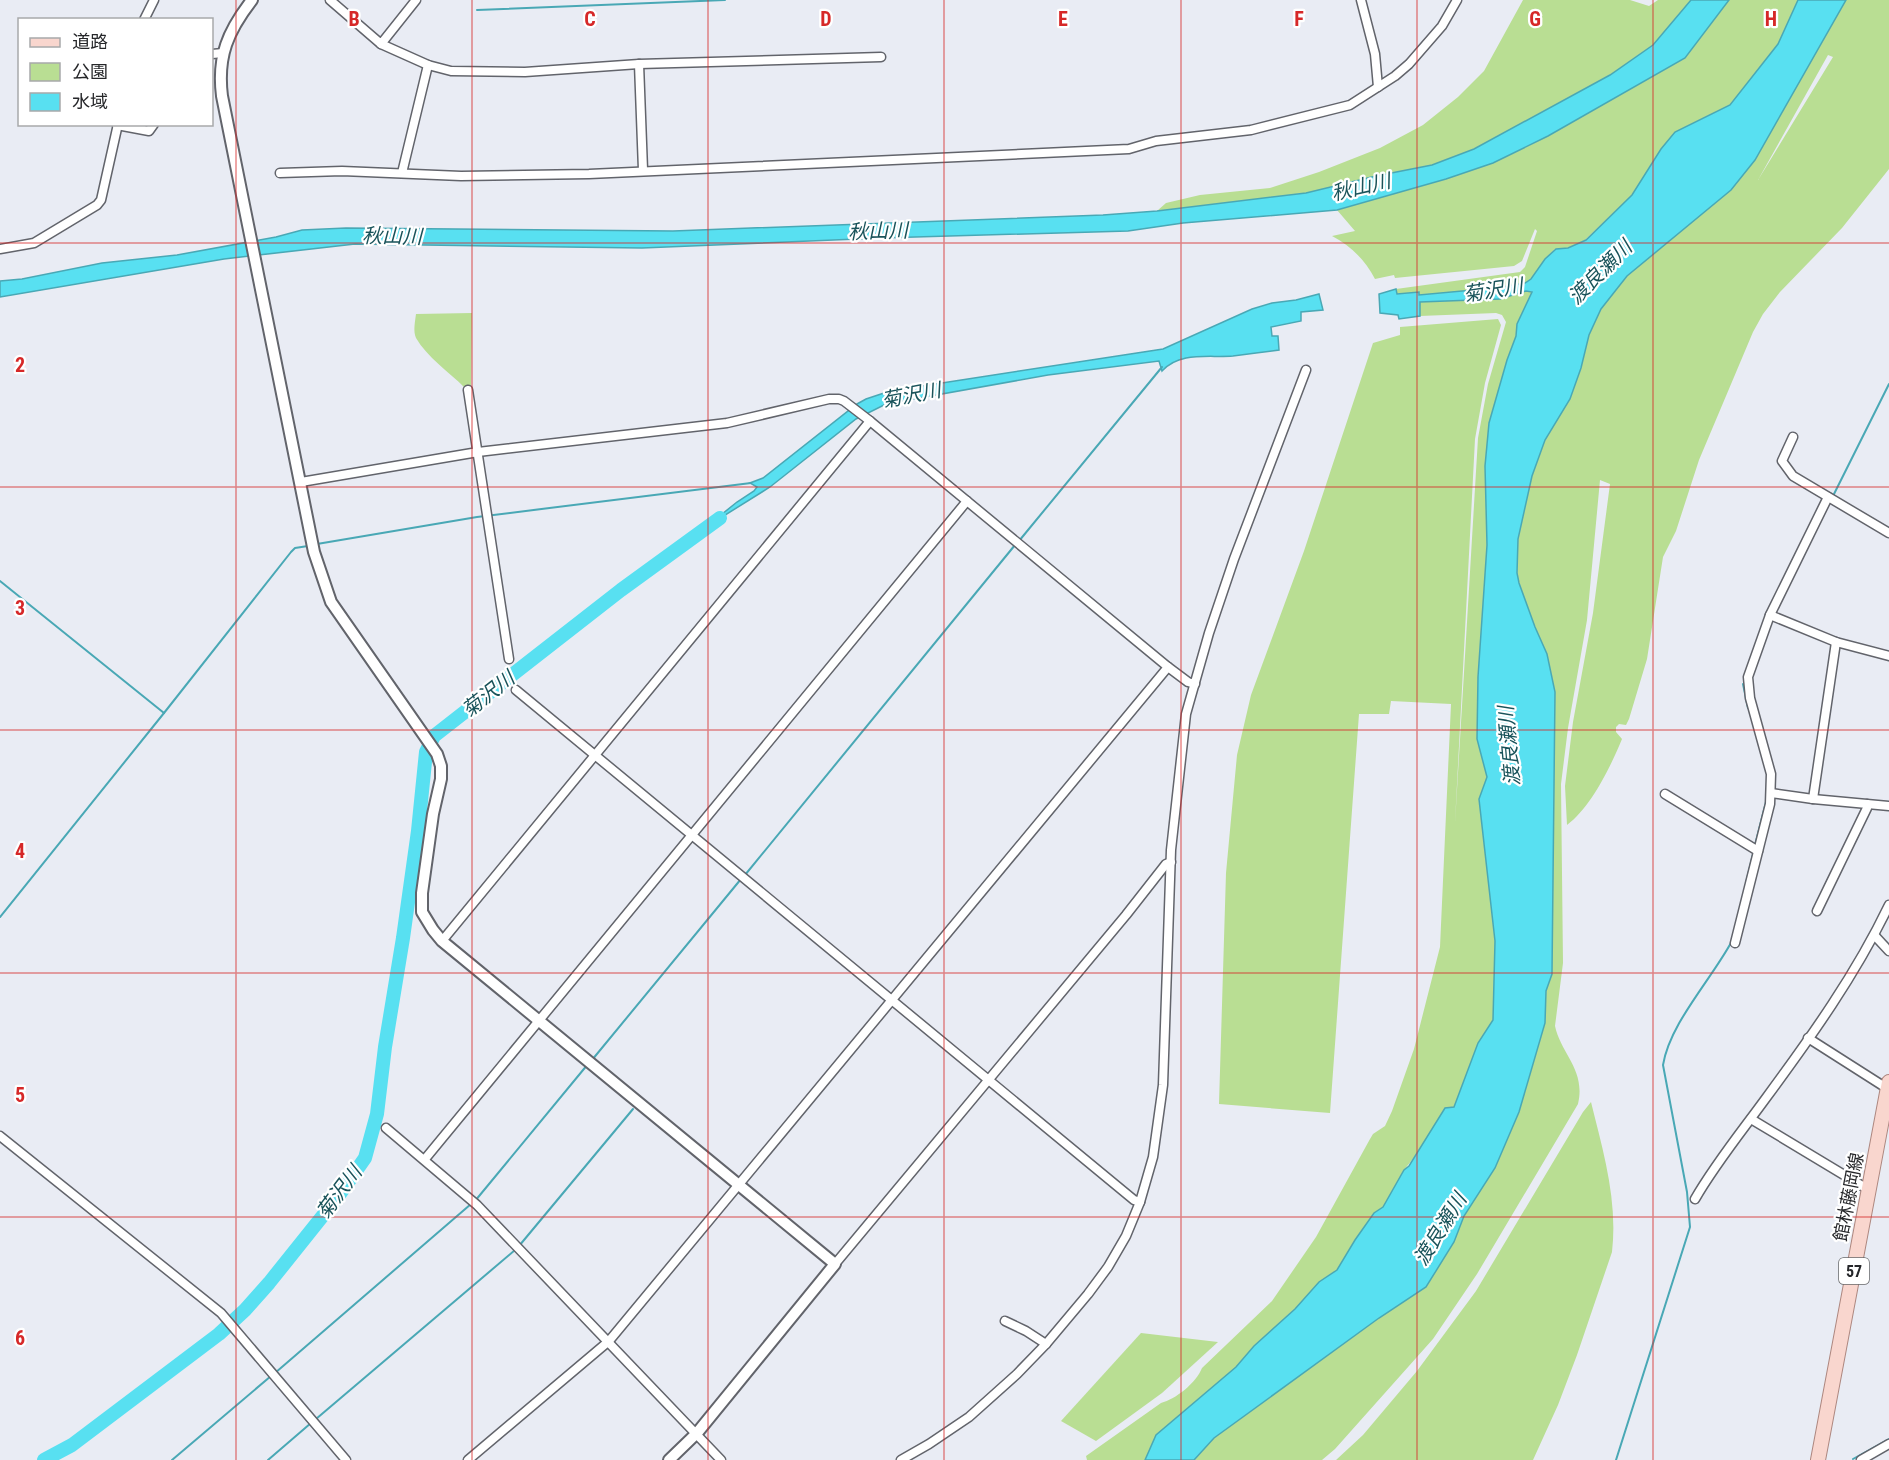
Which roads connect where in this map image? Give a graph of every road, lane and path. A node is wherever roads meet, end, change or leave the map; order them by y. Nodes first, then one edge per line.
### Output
1 (154, 0) edge
2 (252, 0) edge
3 (330, 0) edge
4 (416, 0) edge
5 (1361, 0) edge
6 (1457, 0) edge
7 (145, 18) edge
8 (381, 44) junction
9 (217, 53) edge
10 (881, 57) dead end
11 (639, 64) junction
12 (428, 65) junction
13 (1378, 87) junction
14 (118, 126) edge
15 (123, 126) edge
16 (153, 126) edge
17 (644, 170) junction
18 (280, 173) dead end
19 (402, 173) junction
20 (0, 249) edge
21 (1306, 370) dead end
22 (468, 390) dead end
23 (868, 420) junction
24 (1793, 437) dead end
25 (478, 452) junction
26 (301, 482) junction
27 (1828, 497) junction
28 (967, 501) junction
29 (1889, 533) edge
30 (1770, 615) junction
31 (1836, 642) junction
32 (1889, 656) edge
33 (509, 659) dead end
34 (1167, 667) junction
35 (1195, 684) junction
36 (516, 690) dead end
37 (595, 755) junction
38 (1771, 793) junction
39 (1665, 794) dead end
40 (1813, 799) junction
41 (1867, 804) junction
42 (1889, 806) edge
43 (692, 835) junction
44 (1758, 851) junction
45 (1171, 862) junction
46 (1889, 905) edge
47 (1817, 911) dead end
48 (1875, 936) junction
49 (442, 941) junction
50 (1735, 943) dead end
51 (1889, 951) edge
52 (892, 1000) junction
53 (539, 1021) junction
54 (1808, 1038) junction
55 (988, 1079) junction
56 (1888, 1085) edge
57 (1751, 1119) junction
58 (1889, 1124) edge
59 (386, 1128) dead end
60 (1879, 1135) junction
61 (0, 1136) edge
62 (425, 1159) junction
63 (738, 1186) junction
64 (1869, 1190) junction
65 (1695, 1200) dead end
66 (1140, 1202) junction
67 (835, 1264) junction
68 (1005, 1321) dead end
69 (609, 1341) junction
70 (1046, 1344) junction
71 (697, 1432) junction
72 (1889, 1444) edge
73 (346, 1460) edge
74 (468, 1460) edge
75 (669, 1460) edge
76 (722, 1460) edge
77 (901, 1460) edge
78 (1818, 1460) edge
79 (1861, 1460) edge

1 - 7 street
2 - 9 street
3 - 8 street
4 - 8 street
5 - 13 street
6 - 13 street
8 - 12 street
9 - 26 street
10 - 11 street
11 - 12 street
11 - 17 street
12 - 19 street
13 - 17 street
14 - 20 street
15 - 16 street
17 - 19 street
18 - 19 street
21 - 35 street
22 - 25 street
23 - 25 street
23 - 28 street
23 - 37 street
24 - 27 street
25 - 26 street
25 - 33 street
26 - 49 street
27 - 29 street
27 - 30 street
28 - 34 street
28 - 43 street
30 - 31 street
30 - 38 street
31 - 32 street
31 - 40 street
34 - 35 street
34 - 52 street
35 - 45 street
36 - 37 street
37 - 43 street
37 - 49 street
38 - 40 street
38 - 44 street
39 - 44 street
40 - 41 street
41 - 42 street
41 - 47 street
43 - 52 street
43 - 53 street
44 - 50 street
45 - 55 street
45 - 66 street
46 - 48 street
48 - 51 street
48 - 54 street
49 - 53 street
52 - 55 street
52 - 63 street
53 - 62 street
53 - 63 street
54 - 56 street
54 - 57 street
55 - 66 street
55 - 67 street
56 - 60 main road, 館林藤岡線 / 57
57 - 64 street
57 - 65 street
58 - 60 street
59 - 62 street
60 - 64 main road, 館林藤岡線 / 57
61 - 73 street
62 - 69 street
63 - 67 street
63 - 69 street
64 - 78 main road, 館林藤岡線 / 57
66 - 70 street
67 - 71 street
68 - 70 street
69 - 71 street
69 - 74 street
70 - 77 street
71 - 75 street
71 - 76 street
72 - 79 street

